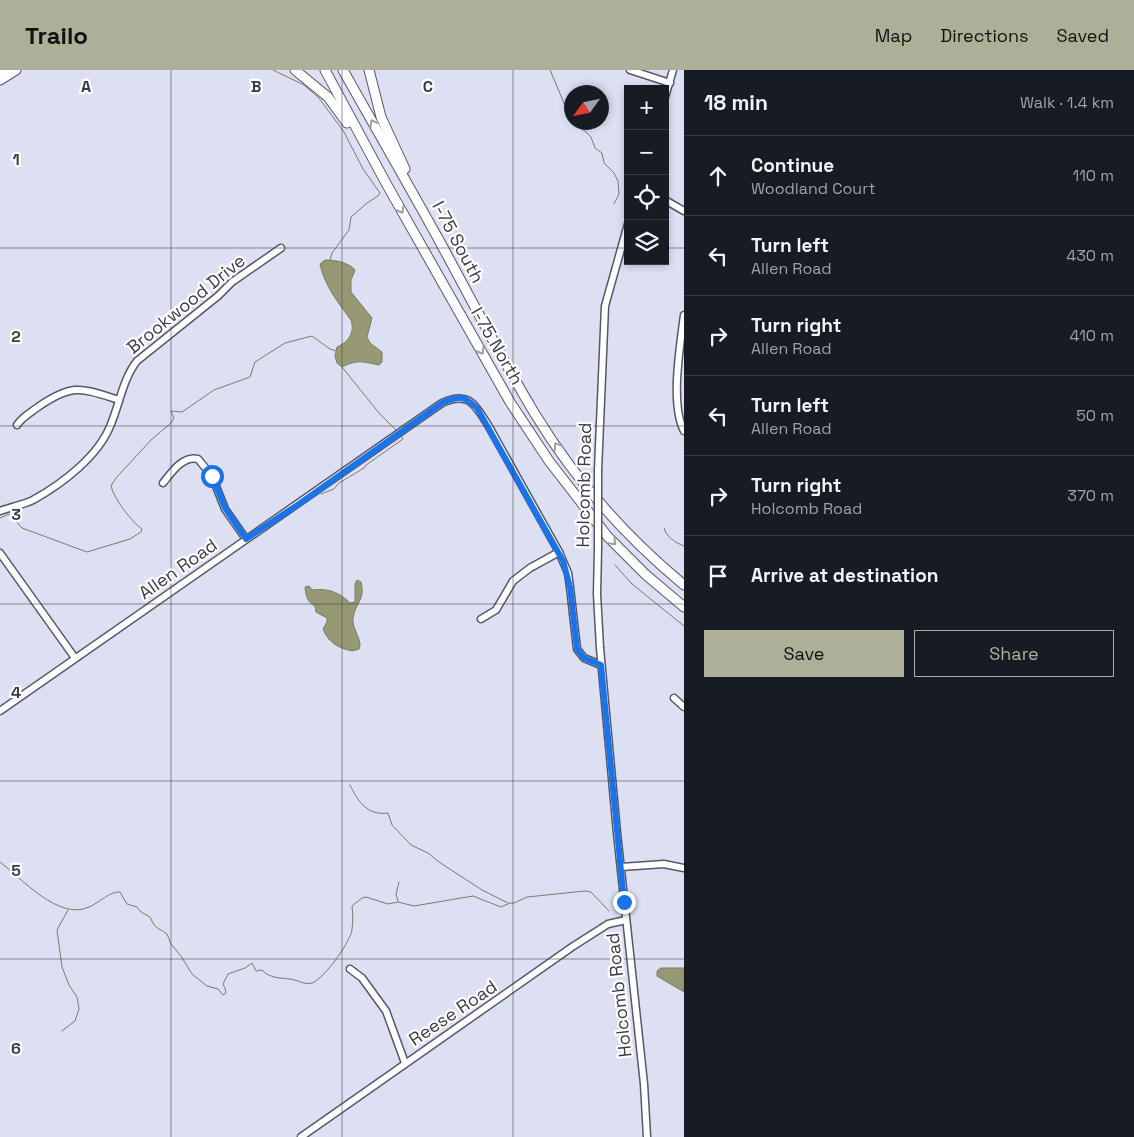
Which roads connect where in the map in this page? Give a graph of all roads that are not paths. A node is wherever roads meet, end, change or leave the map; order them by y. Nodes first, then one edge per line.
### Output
1 (4, 70) edge
2 (16, 70) edge
3 (295, 70) edge
4 (325, 70) edge
5 (343, 70) edge
6 (369, 70) edge
7 (630, 70) edge
8 (673, 70) edge
9 (0, 73) edge
10 (0, 80) edge
11 (670, 83) joint
12 (387, 185) junction
13 (669, 202) edge
14 (684, 210) edge
15 (624, 238) edge
16 (440, 242) junction
17 (281, 248) dead end
18 (684, 315) edge
19 (682, 365) edge
20 (119, 400) junction
21 (17, 425) dead end
22 (684, 432) edge
23 (163, 483) dead end
24 (0, 511) edge
25 (246, 539) junction
26 (559, 552) junction
27 (0, 553) edge
28 (684, 584) edge
29 (684, 607) edge
30 (481, 620) dead end
31 (75, 658) junction
32 (601, 665) junction
33 (674, 698) dead end
34 (684, 707) edge
35 (0, 711) edge
36 (621, 867) junction
37 (684, 868) edge
38 (626, 920) junction
39 (350, 969) dead end
40 (405, 1063) junction
41 (300, 1137) edge
42 (647, 1137) edge

1 - 9 main road
2 - 10 highway
3 - 12 highway
4 - 12 highway, I-75 North
16 -> 5 highway, I-75 South
6 - 16 highway
7 - 11 street
8 - 11 street
12 -> 29 highway, I-75 North
13 - 14 street
15 - 32 street, Holcomb Road, bridge
28 -> 16 highway, I-75 South
17 - 20 street, Brookwood Drive
18 - 19 street
19 - 22 street
20 - 21 street
20 - 24 street, Brookwood Drive
23 - 25 street
25 - 26 street, Allen Road
25 - 31 street, Allen Road
26 - 30 street
26 - 32 street, Allen Road
27 - 31 street
31 - 35 street, Allen Road
32 - 36 street, Holcomb Road
33 - 34 street
36 - 37 street
36 - 38 street, Holcomb Road
38 - 40 street, Reese Road
38 - 42 street, Holcomb Road
39 - 40 street
40 - 41 street, Reese Road

